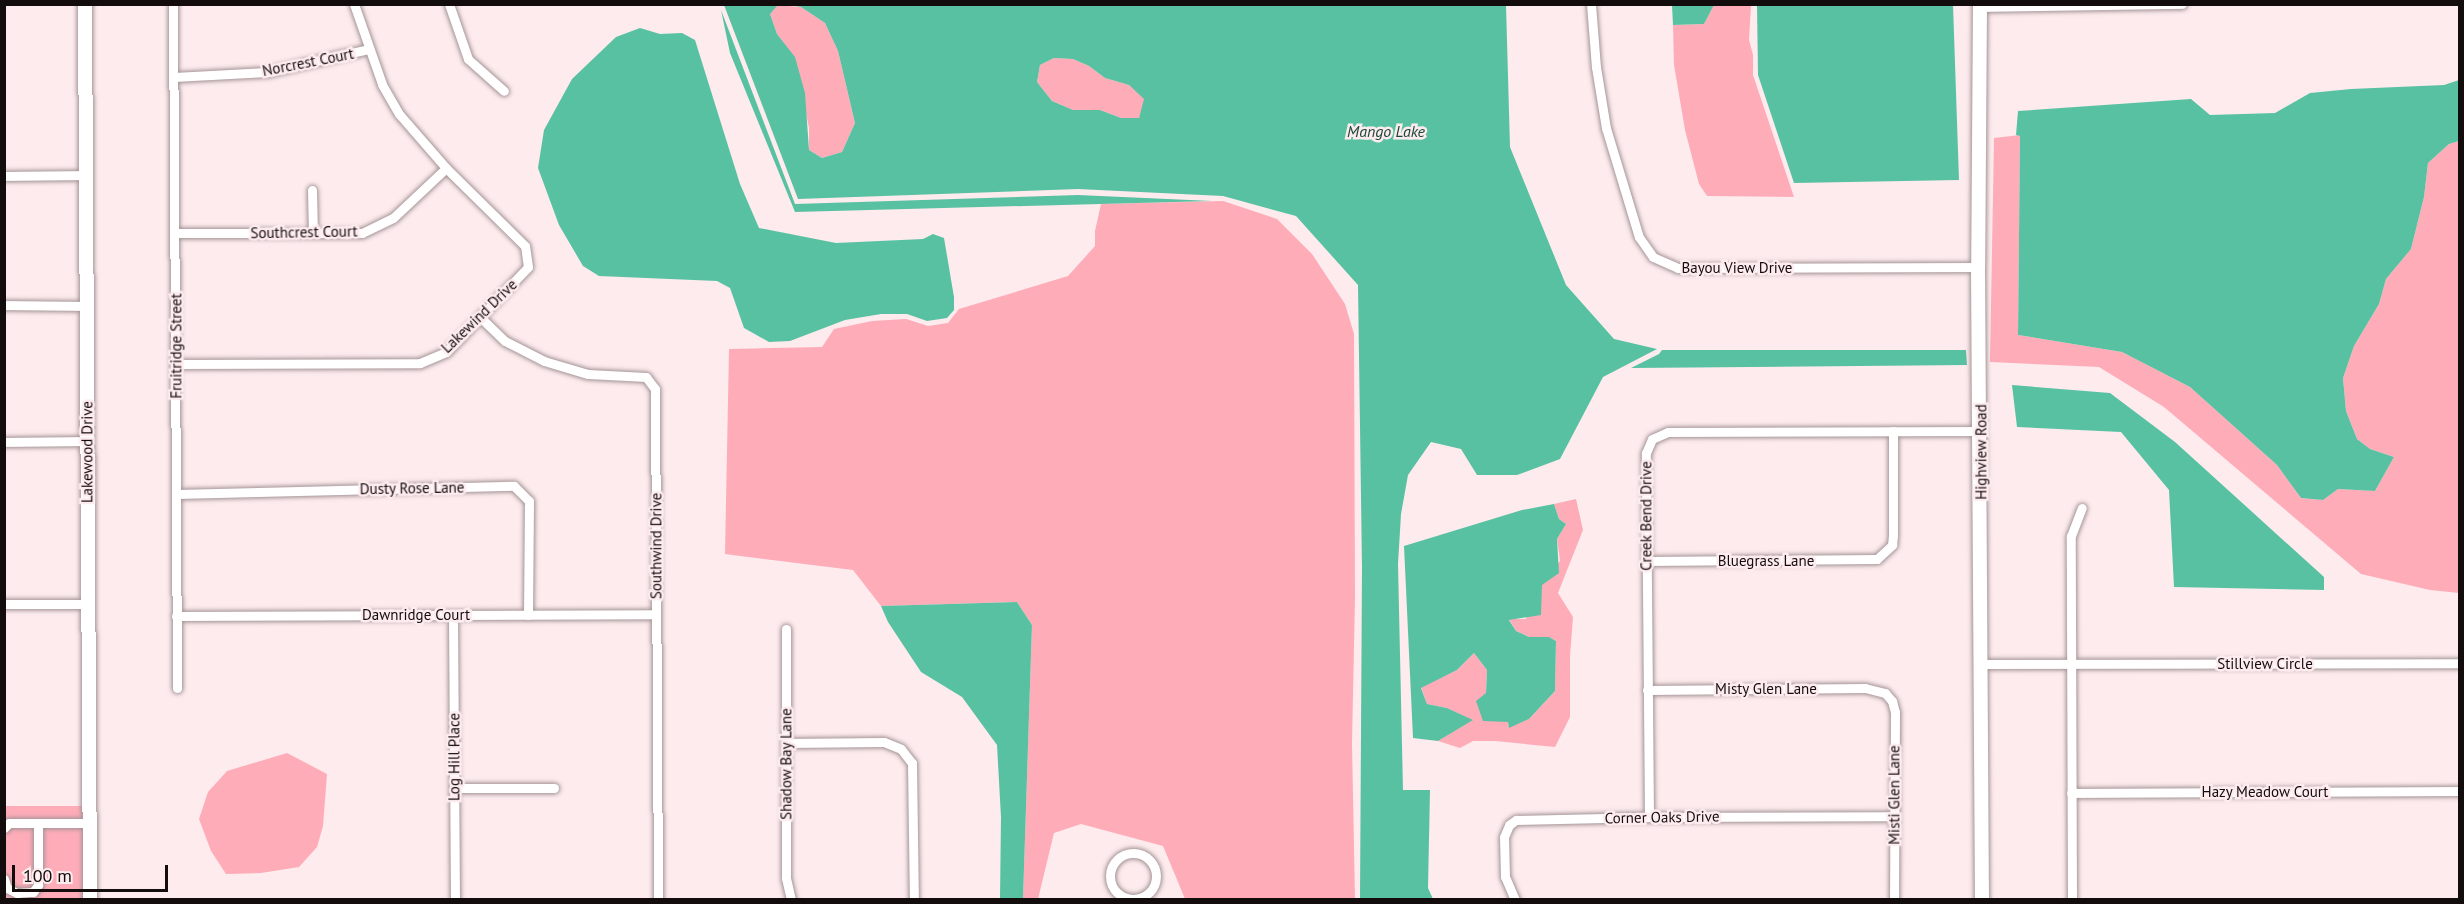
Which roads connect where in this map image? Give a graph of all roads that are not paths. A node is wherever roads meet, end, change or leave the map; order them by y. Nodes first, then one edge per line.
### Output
1 (85, 4) edge
2 (173, 4) edge
3 (354, 4) edge
4 (449, 4) edge
5 (1591, 4) edge
6 (2182, 4) edge
7 (1980, 5) edge
8 (2087, 5) edge
9 (369, 49) junction
10 (174, 77) junction
11 (504, 91) dead end
12 (446, 168) junction
13 (86, 175) junction
14 (4, 176) edge
15 (312, 190) dead end
16 (176, 233) junction
17 (313, 233) junction
18 (1978, 267) junction
19 (4, 305) edge
20 (86, 306) junction
21 (481, 318) junction
22 (176, 364) junction
23 (1981, 431) junction
24 (1893, 432) junction
25 (87, 441) junction
26 (4, 442) edge
27 (176, 494) junction
28 (2082, 508) dead end
29 (1646, 561) junction
30 (88, 603) junction
31 (4, 604) edge
32 (657, 614) junction
33 (453, 615) junction
34 (528, 615) junction
35 (176, 616) junction
36 (786, 629) dead end
37 (2460, 663) edge
38 (1982, 664) junction
39 (2071, 664) junction
40 (177, 688) dead end
41 (1647, 690) junction
42 (1885, 693) joint
43 (786, 743) junction
44 (454, 788) junction
45 (554, 788) dead end
46 (2460, 791) edge
47 (2071, 793) junction
48 (1894, 816) junction
49 (1649, 817) junction
50 (90, 822) junction
51 (38, 824) junction
52 (4, 828) edge
53 (4, 879) edge
54 (1120, 898) edge
55 (90, 900) edge
56 (455, 900) edge
57 (658, 900) edge
58 (791, 900) edge
59 (914, 900) edge
60 (1515, 900) edge
61 (1894, 900) edge
62 (1982, 900) edge
63 (2072, 900) edge

1 - 13 street, Lakewood Drive
2 - 10 street, Fruitridge Street
3 - 9 street, Lakewind Drive
4 - 11 street
5 - 18 street, Bayou View Drive
6 - 8 street
7 - 8 street
7 - 18 street, Highview Road
9 - 10 street, Norcrest Court
9 - 12 street, Lakewind Drive
10 - 16 street, Fruitridge Street
12 - 17 street, Southcrest Court
12 - 21 street, Lakewind Drive
13 - 14 street
13 - 20 street, Lakewood Drive
15 - 17 street
16 - 17 street, Southcrest Court
16 - 22 street, Fruitridge Street
18 - 23 street, Highview Road
19 - 20 street
20 - 25 street, Lakewood Drive
21 - 22 street, Lakewind Drive
21 - 32 street, Southwind Drive
22 - 27 street, Fruitridge Street
23 - 24 street, Creek Bend Drive
23 - 38 street, Highview Road
24 - 29 street, Bluegrass Lane
24 - 29 street, Creek Bend Drive
25 - 26 street
25 - 30 street, Lakewood Drive
27 - 34 street, Dusty Rose Lane
27 - 35 street, Fruitridge Street
28 - 39 street
29 - 41 street, Creek Bend Drive
30 - 31 street
30 - 50 street, Lakewood Drive
32 - 34 street, Dawnridge Court
32 - 57 street, Southwind Drive
33 - 34 street, Dawnridge Court
33 - 35 street, Dawnridge Court
33 - 44 street, Log Hill Place
35 - 40 street, Fruitridge Street
36 - 43 street, Shadow Bay Lane
37 - 39 street, Stillview Circle
38 - 39 street, Stillview Circle
38 - 62 street, Highview Road
39 - 47 street
41 - 42 street, Misty Glen Lane
41 - 49 street, Creek Bend Drive
42 - 48 street, Misti Glen Lane
43 - 58 street, Shadow Bay Lane
43 - 59 street
44 - 45 street
44 - 56 street, Log Hill Place
46 - 47 street, Hazy Meadow Court
47 - 63 street
48 - 49 street, Corner Oaks Drive
48 - 61 street, Misti Glen Lane
49 - 60 street, Corner Oaks Drive
50 - 51 street
50 - 55 street, Lakewood Drive
51 - 52 street
51 - 53 street
54 - 54 street

